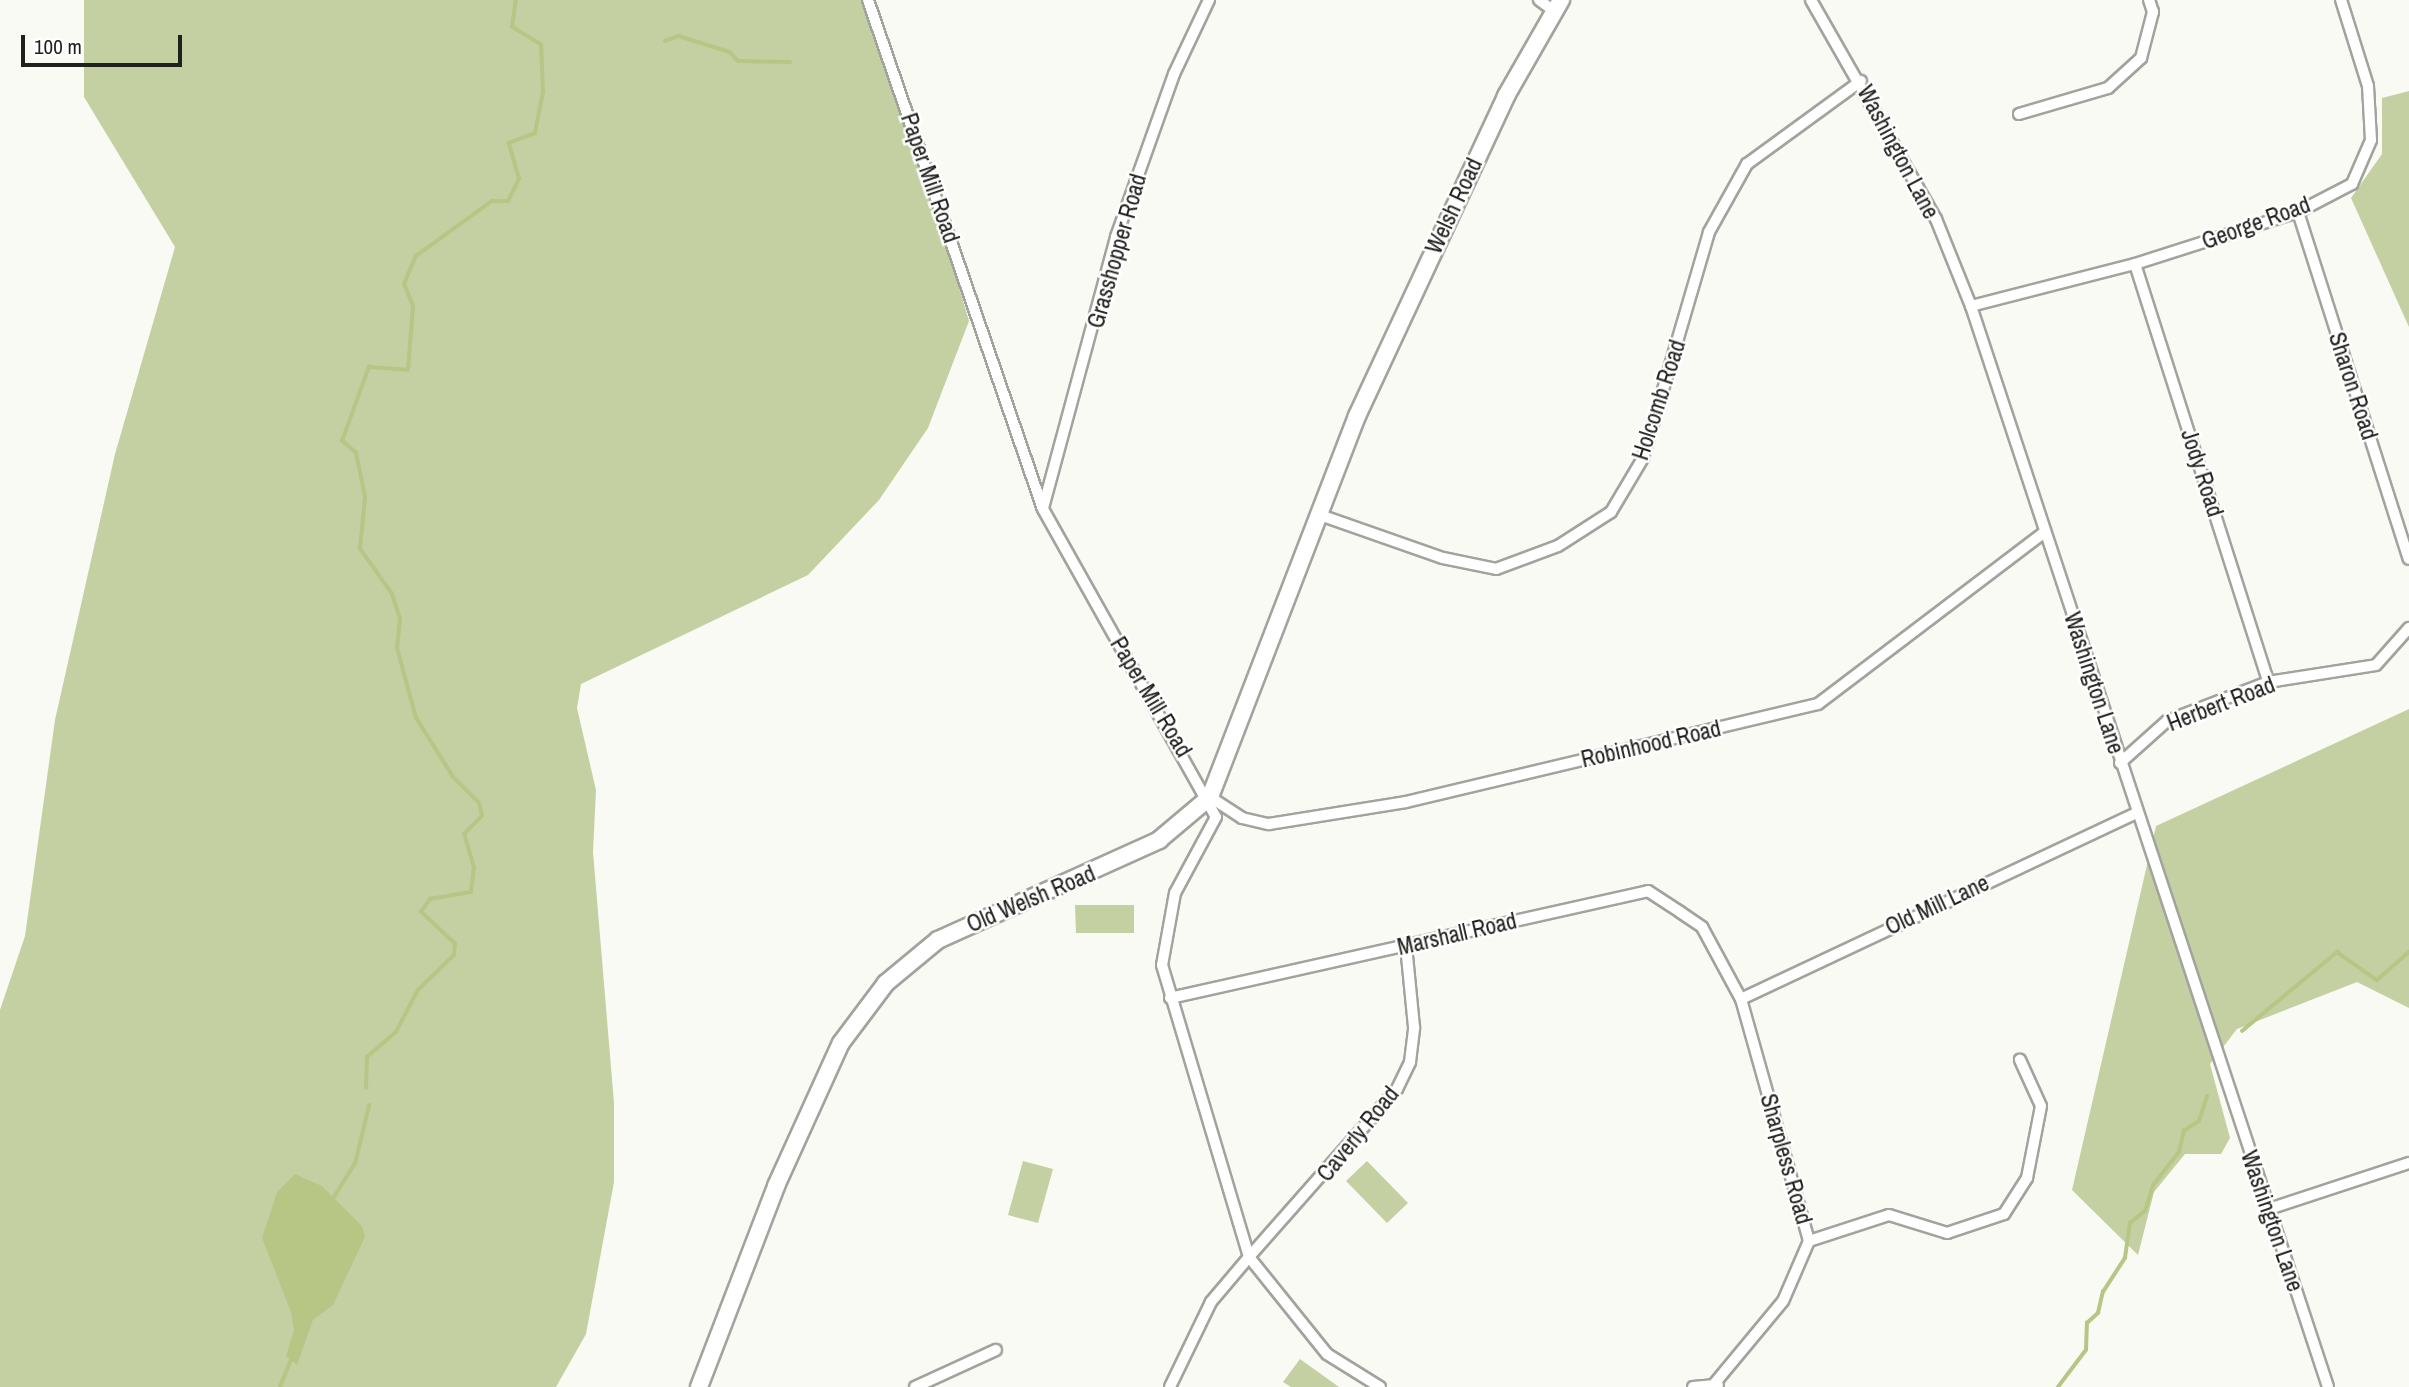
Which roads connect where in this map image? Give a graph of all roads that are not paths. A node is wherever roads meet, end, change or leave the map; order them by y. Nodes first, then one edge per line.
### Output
1 (868, 0) edge
2 (1209, 0) edge
3 (1539, 0) edge
4 (1811, 0) edge
5 (2149, 0) edge
6 (2341, 0) edge
7 (1557, 5) edge
8 (1861, 81) junction
9 (2020, 114) dead end
10 (2298, 212) junction
11 (2135, 264) junction
12 (1972, 306) junction
13 (1357, 416) joint
14 (1043, 509) junction
15 (1320, 515) junction
16 (2045, 532) junction
17 (2409, 559) edge
18 (2408, 632) edge
19 (2268, 682) junction
20 (2120, 763) junction
21 (1210, 797) junction
22 (2135, 814) junction
23 (1406, 946) junction
24 (1720, 956) joint
25 (1170, 998) junction
26 (1741, 999) junction
27 (2020, 1060) dead end
28 (2409, 1163) edge
29 (2269, 1209) junction
30 (1809, 1241) junction
31 (1249, 1257) junction
32 (996, 1350) dead end
33 (1718, 1385) edge
34 (699, 1387) edge
35 (915, 1387) edge
36 (1170, 1387) edge
37 (1380, 1387) edge
38 (1693, 1387) edge
39 (2328, 1387) edge

1 - 14 street, Paper Mill Road
2 - 14 street, Grasshopper Road
3 - 7 street
4 - 8 street, Washington Lane
5 - 9 street
6 - 10 street, George Road
7 - 13 main road, Welsh Road
8 - 12 street, Washington Lane
8 - 15 street, Holcomb Road
10 - 11 street, George Road
10 - 17 street, Sharon Road
11 - 12 street, George Road
11 - 19 street, Jody Road
12 - 16 street, Washington Lane
13 - 15 main road, Old Welsh Road
14 - 21 street, Paper Mill Road
15 - 21 main road, Old Welsh Road
16 - 20 street, Washington Lane
16 - 21 street, Robinhood Road
18 - 19 street, Herbert Road
19 - 20 street, Herbert Road
20 - 22 street, Washington Lane
21 - 25 street
21 - 34 main road, Old Welsh Road
22 - 26 street, Old Mill Lane
22 - 29 street, Washington Lane
23 - 24 street, Marshall Road
23 - 25 street, Marshall Road
23 - 31 street, Caverly Road
24 - 26 street, Sharpless Road
25 - 31 street
26 - 30 street, Sharpless Road
27 - 30 street
28 - 29 street
29 - 39 street, Washington Lane
30 - 33 street, Sharpless Road
31 - 36 street
31 - 37 street
32 - 35 street
33 - 38 street

